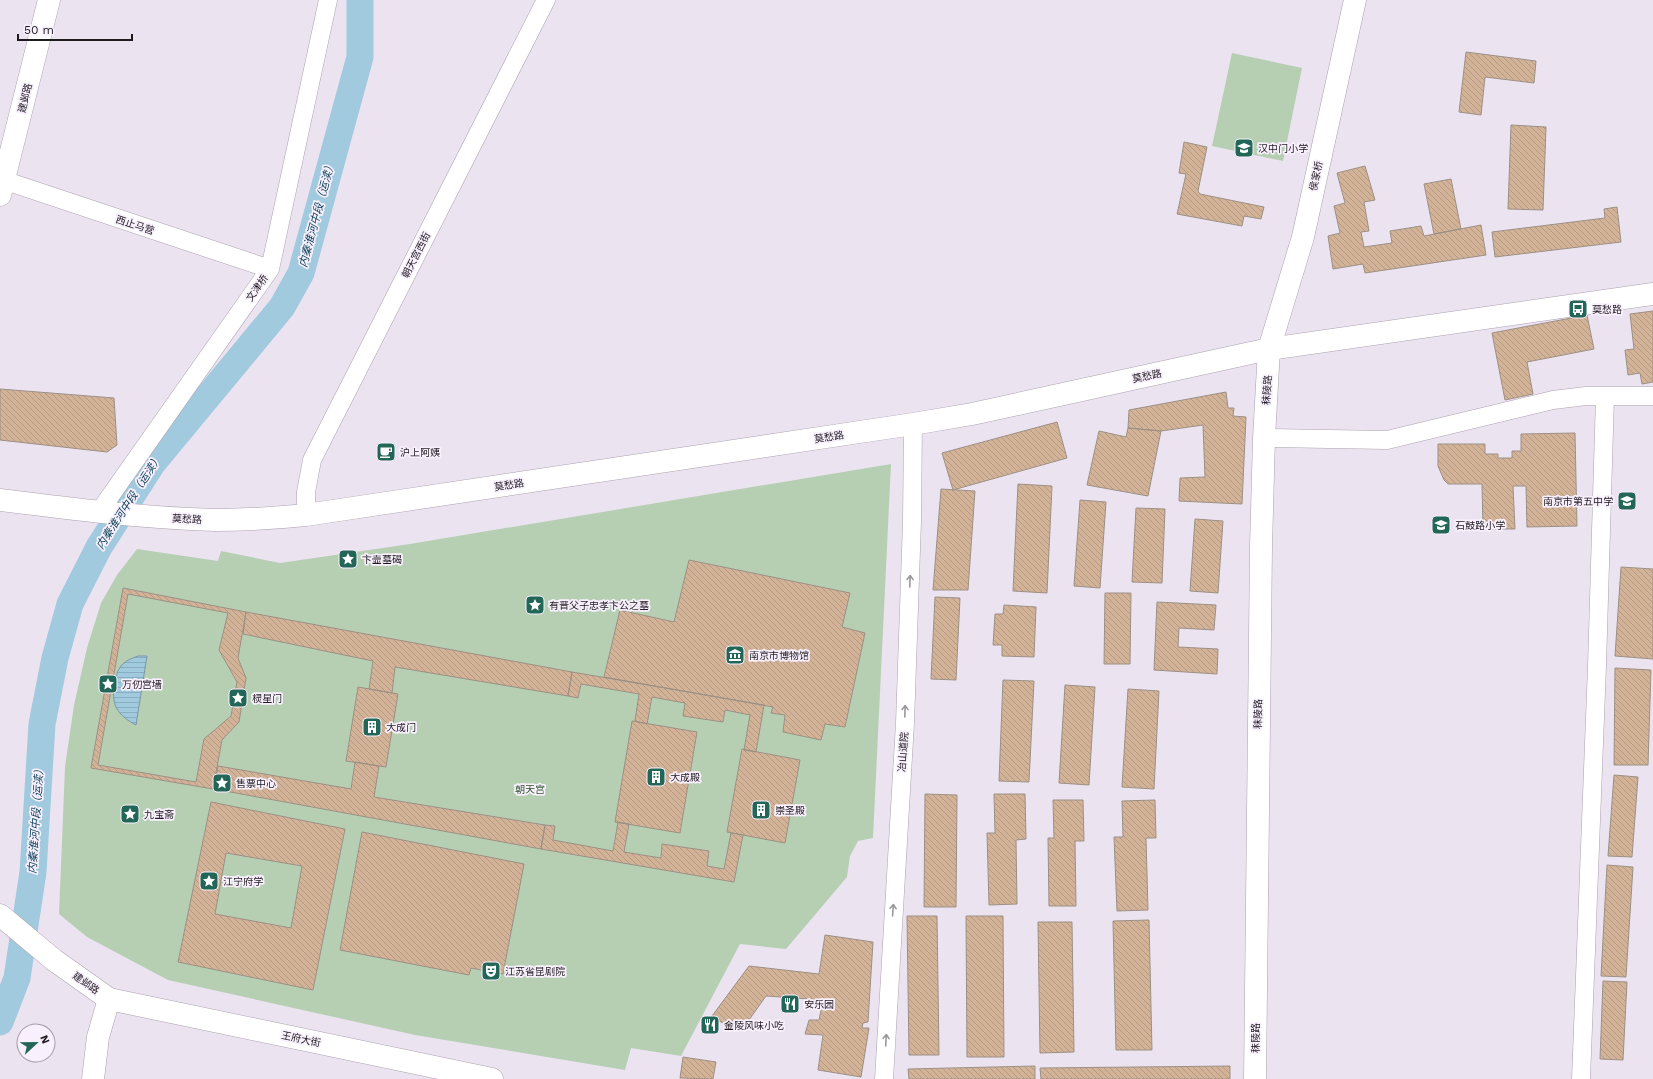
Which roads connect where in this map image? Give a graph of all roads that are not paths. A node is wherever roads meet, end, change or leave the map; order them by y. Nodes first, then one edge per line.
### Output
1 (49, 0) edge
2 (328, 0) edge
3 (546, 0) edge
4 (1355, 0) edge
5 (1, 185) edge
6 (270, 270) junction
7 (1653, 294) edge
8 (1269, 349) junction
9 (1605, 396) junction
10 (1653, 396) edge
11 (913, 424) junction
12 (1264, 438) junction
13 (0, 500) edge
14 (99, 512) junction
15 (306, 516) junction
16 (1, 916) edge
17 (110, 999) junction
18 (93, 1079) edge
19 (492, 1079) edge
20 (884, 1079) edge
21 (1255, 1079) edge
22 (1581, 1079) edge

1 - 5 main road, 建邺路
2 - 6 street, 文津桥
3 - 15 street, 朝天宫西街
4 - 8 main road, 侯家桥
5 - 6 street, 西止马营
6 - 14 street, 文津桥
7 - 8 main road, 莫愁路
8 - 11 main road, 莫愁路
8 - 12 main road, 秣陵路
9 - 10 street
9 - 12 street
9 - 22 street
11 - 15 main road, 莫愁路
20 -> 11 street, 冶山道院
12 - 21 main road, 秣陵路
13 - 14 main road, 莫愁路
14 - 15 main road, 莫愁路
16 - 17 main road, 建邺路
17 - 18 main road, 建邺路
17 - 19 main road, 王府大街

